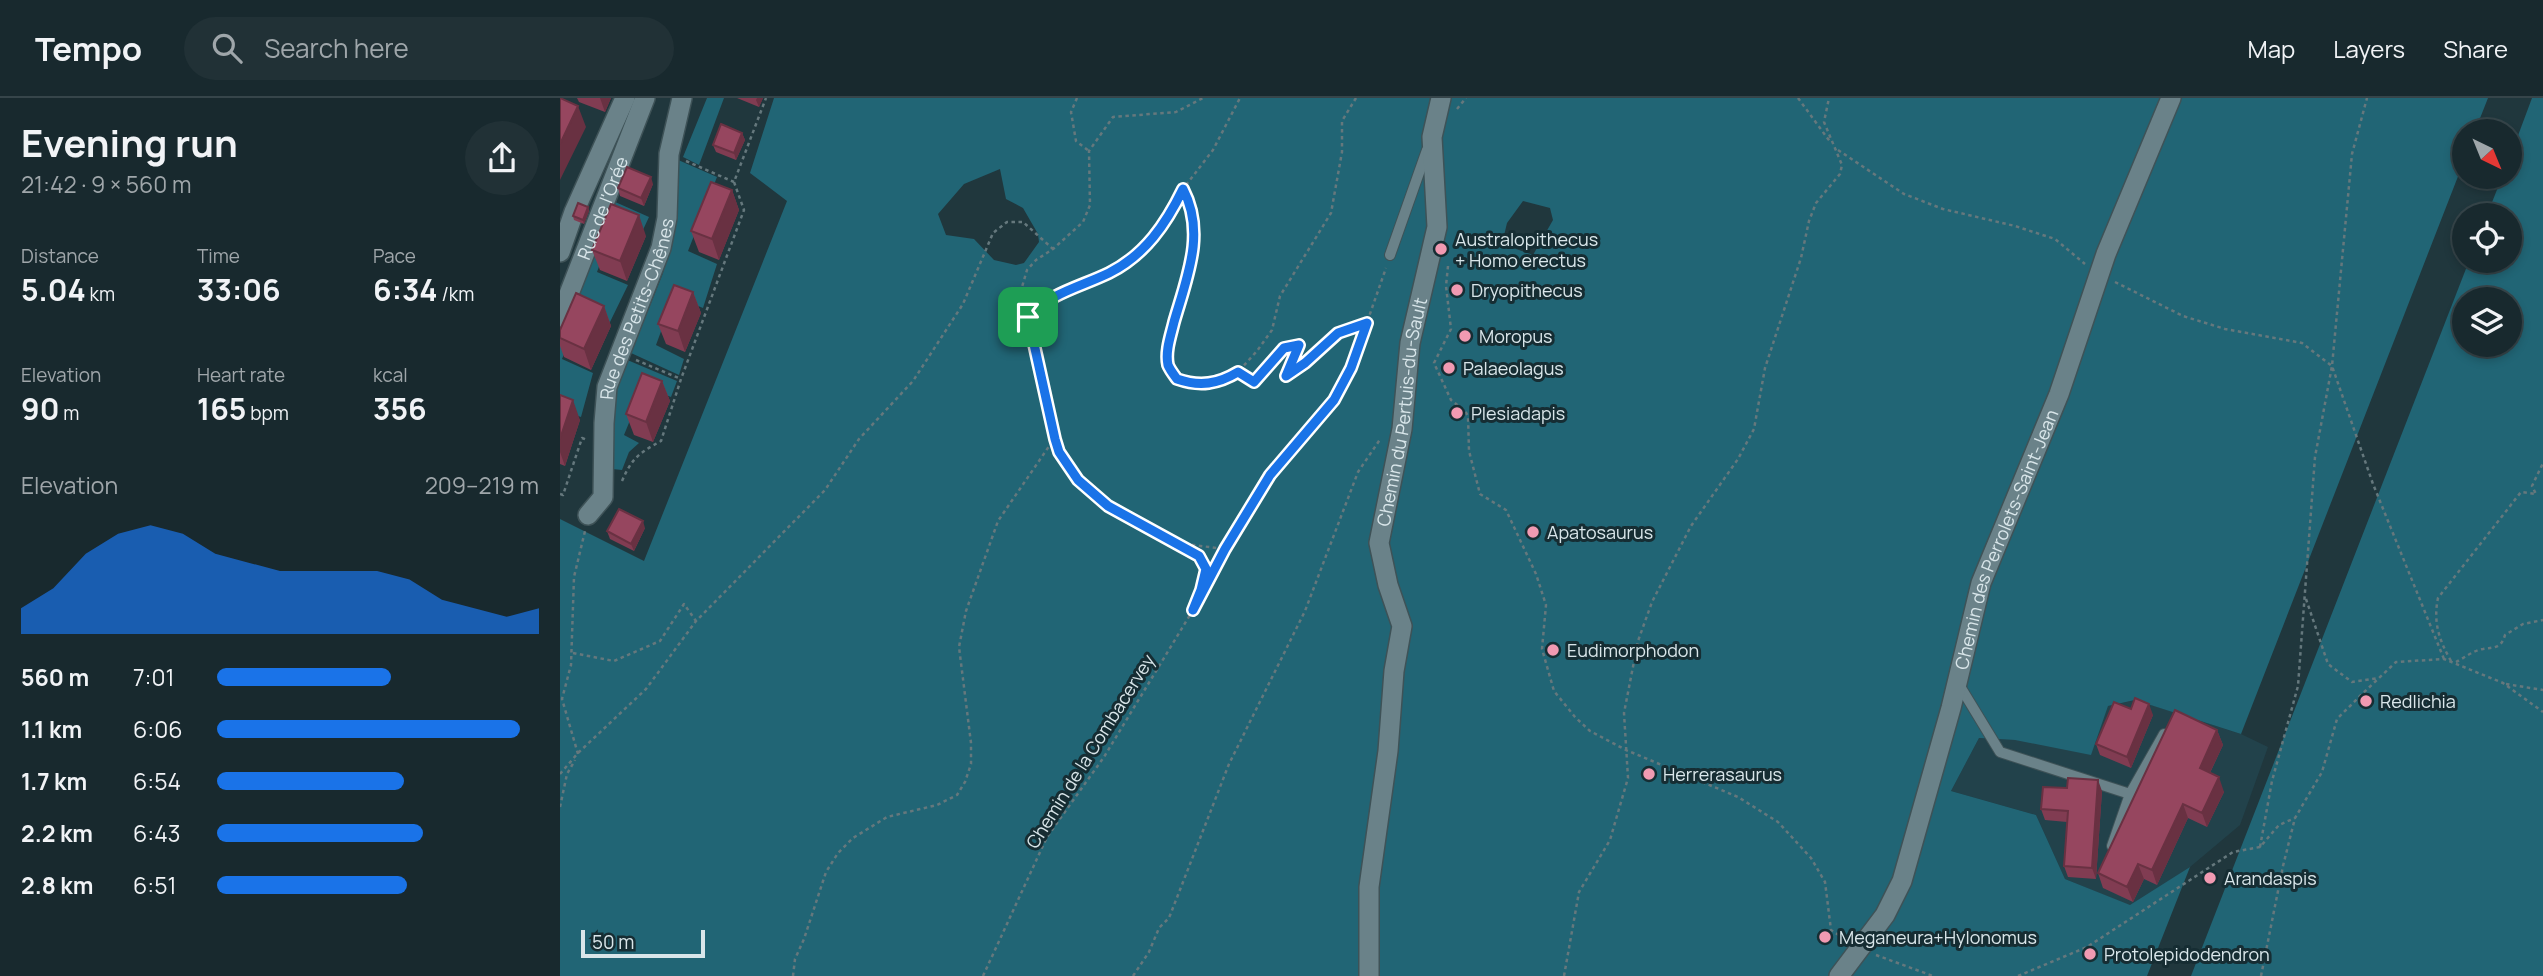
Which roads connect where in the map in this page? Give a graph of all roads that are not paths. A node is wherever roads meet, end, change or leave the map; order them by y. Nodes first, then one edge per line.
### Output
1 (625, 98) edge
2 (645, 98) edge
3 (682, 98) edge
4 (1441, 98) edge
5 (2171, 98) edge
6 (1432, 137) junction
7 (567, 209) edge
8 (560, 251) edge
9 (1390, 255) road end
10 (560, 317) edge
11 (588, 514) road end
12 (1957, 682) junction
13 (2164, 734) edge
14 (2130, 794) junction
15 (2109, 855) edge
16 (1369, 976) edge
17 (1839, 976) edge

1 - 7 street
2 - 10 street, Rue de l'Orée
3 - 11 street, Rue des Petits-Chênes
4 - 6 street, Chemin du Pertuis-du-Sault
5 - 12 street, Chemin des Perrolets-Saint-Jean
6 - 9 lane, Chemin du Pertuis-du-Sault
6 - 16 street, Chemin du Pertuis-du-Sault
7 - 8 street
12 - 14 lane
12 - 17 street, Chemin des Perrolets-Saint-Jean
13 - 14 lane
14 - 15 lane

